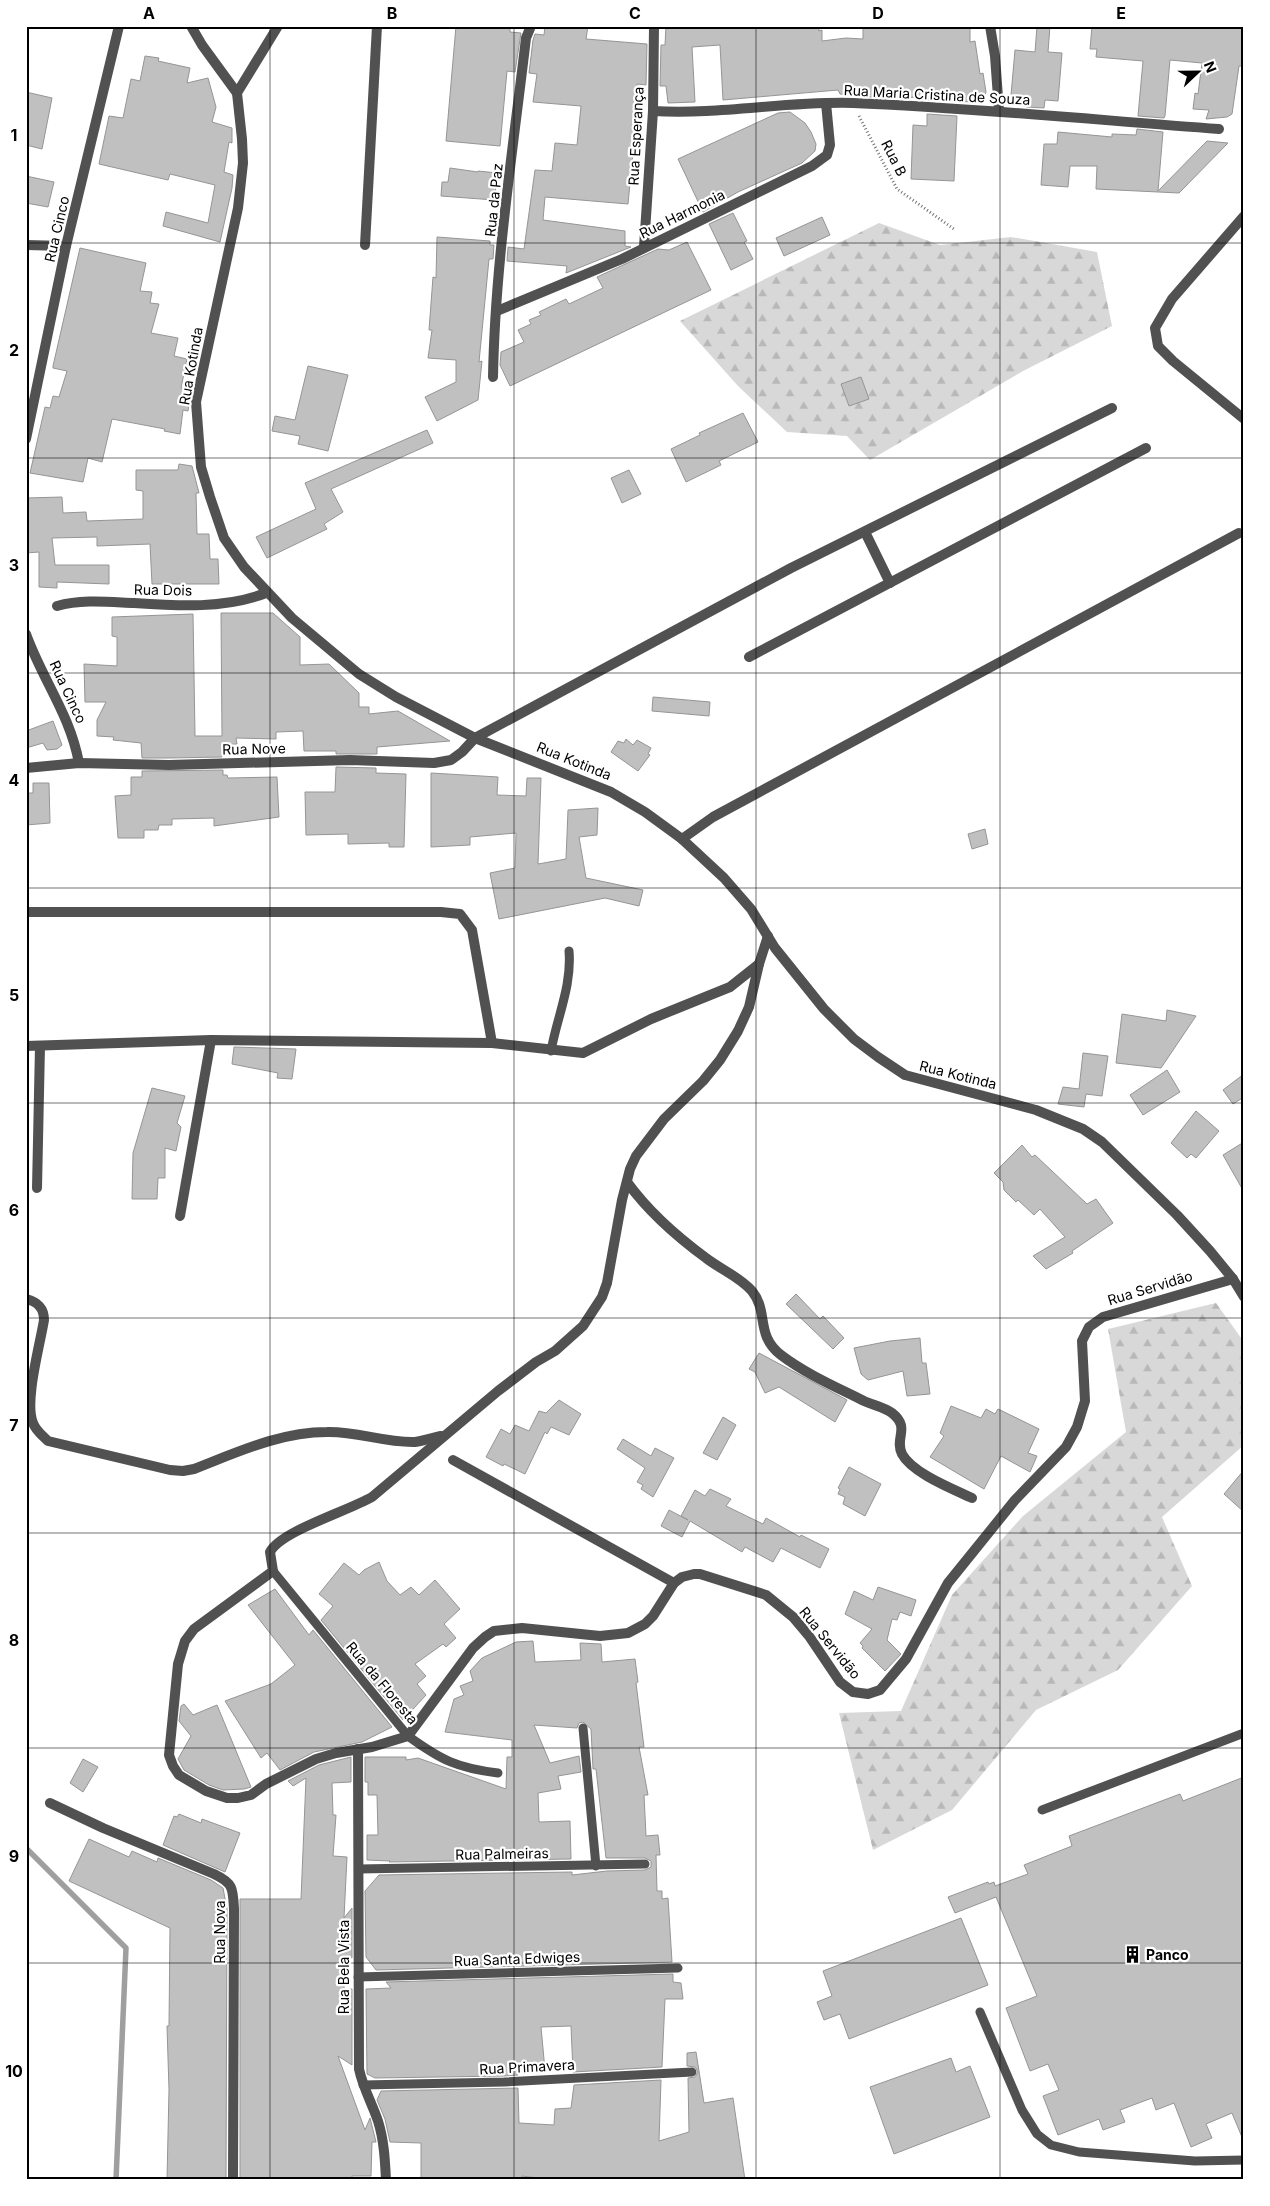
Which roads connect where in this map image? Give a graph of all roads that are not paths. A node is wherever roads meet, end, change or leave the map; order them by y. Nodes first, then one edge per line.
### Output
1 (120, 26) edge
2 (191, 26) edge
3 (278, 26) edge
4 (377, 26) edge
5 (531, 26) edge
6 (654, 26) edge
7 (990, 26) edge
8 (237, 93) junction
9 (826, 104) junction
10 (653, 111) junction
11 (999, 112) junction
12 (1219, 129) dead end
13 (1244, 216) edge
14 (26, 244) edge
15 (365, 245) dead end
16 (66, 246) junction
17 (644, 246) junction
18 (496, 311) junction
19 (493, 377) dead end
20 (1112, 408) dead end
21 (1242, 415) edge
22 (26, 439) edge
23 (1146, 448) dead end
24 (865, 532) junction
25 (1239, 533) dead end
26 (890, 583) junction
27 (266, 593) junction
28 (57, 606) dead end
29 (26, 634) edge
30 (749, 657) dead end
31 (475, 738) junction
32 (79, 762) junction
33 (26, 768) edge
34 (682, 838) junction
35 (26, 912) edge
36 (768, 936) junction
37 (569, 951) dead end
38 (758, 964) junction
39 (211, 1040) junction
40 (492, 1043) junction
41 (26, 1046) edge
42 (40, 1046) junction
43 (551, 1051) junction
44 (627, 1182) junction
45 (37, 1188) dead end
46 (180, 1216) dead end
47 (1233, 1279) junction
48 (1244, 1297) edge
49 (26, 1299) edge
50 (446, 1434) junction
51 (452, 1460) dead end
52 (972, 1498) dead end
53 (273, 1571) junction
54 (674, 1583) junction
55 (583, 1728) dead end
56 (1244, 1733) edge
57 (408, 1736) junction
58 (358, 1749) junction
59 (498, 1773) dead end
60 (50, 1803) dead end
61 (1042, 1810) dead end
62 (645, 1864) dead end
63 (596, 1866) junction
64 (359, 1869) junction
65 (678, 1968) dead end
66 (358, 1977) junction
67 (980, 2012) dead end
68 (692, 2072) dead end
69 (363, 2085) junction
70 (1244, 2160) edge
71 (233, 2180) edge
72 (386, 2180) edge

1 - 16 street, Rua Cinco
2 - 8 street
3 - 8 street
4 - 15 street
5 - 18 street, Rua da Paz
6 - 10 street, Rua Esperança
7 - 11 street
8 - 27 street, Rua Kotinda
9 - 10 street, Rua Maria Cristina de Souza
9 - 11 street, Rua Maria Cristina de Souza
9 - 17 street, Rua Harmonia
10 - 17 street, Rua Esperança
11 - 12 street, Rua Maria Cristina de Souza
13 - 21 street
14 - 16 street
16 - 22 street, Rua Cinco
17 - 18 street, Rua Harmonia
18 - 19 street, Rua da Paz
20 - 24 street, Rua Nove
23 - 26 street
24 - 26 street
24 - 31 street, Rua Nove
25 - 34 street
26 - 30 street
27 - 28 street, Rua Dois
27 - 31 street, Rua Kotinda
29 - 32 street, Rua Cinco
31 - 32 street, Rua Nove
31 - 34 street, Rua Kotinda
32 - 33 street, Rua Nove
34 - 36 street, Rua Kotinda
35 - 40 street
36 - 38 street
36 - 47 street, Rua Kotinda
37 - 43 lane
38 - 43 street
38 - 44 street
39 - 40 street
39 - 42 street
39 - 46 street
40 - 43 street
41 - 42 street
42 - 45 street
44 - 50 street
44 - 52 street
47 - 48 street, Rua Kotinda
47 - 54 street, Rua Servidão
49 - 50 street
50 - 53 street
51 - 54 street
53 - 57 lane, Rua da Floresta
53 - 58 street
54 - 57 street
55 - 63 lane
56 - 61 lane
57 - 58 street
57 - 59 lane, Rua da Floresta
58 - 64 street, Rua Bela Vista
60 - 71 street, Rua Nova
62 - 63 lane, Rua Palmeiras
63 - 64 lane, Rua Palmeiras
64 - 66 street, Rua Bela Vista
65 - 66 lane, Rua Santa Edwiges
66 - 69 street, Rua Bela Vista
67 - 70 lane
68 - 69 lane, Rua Primavera
69 - 72 street, Rua Bela Vista

